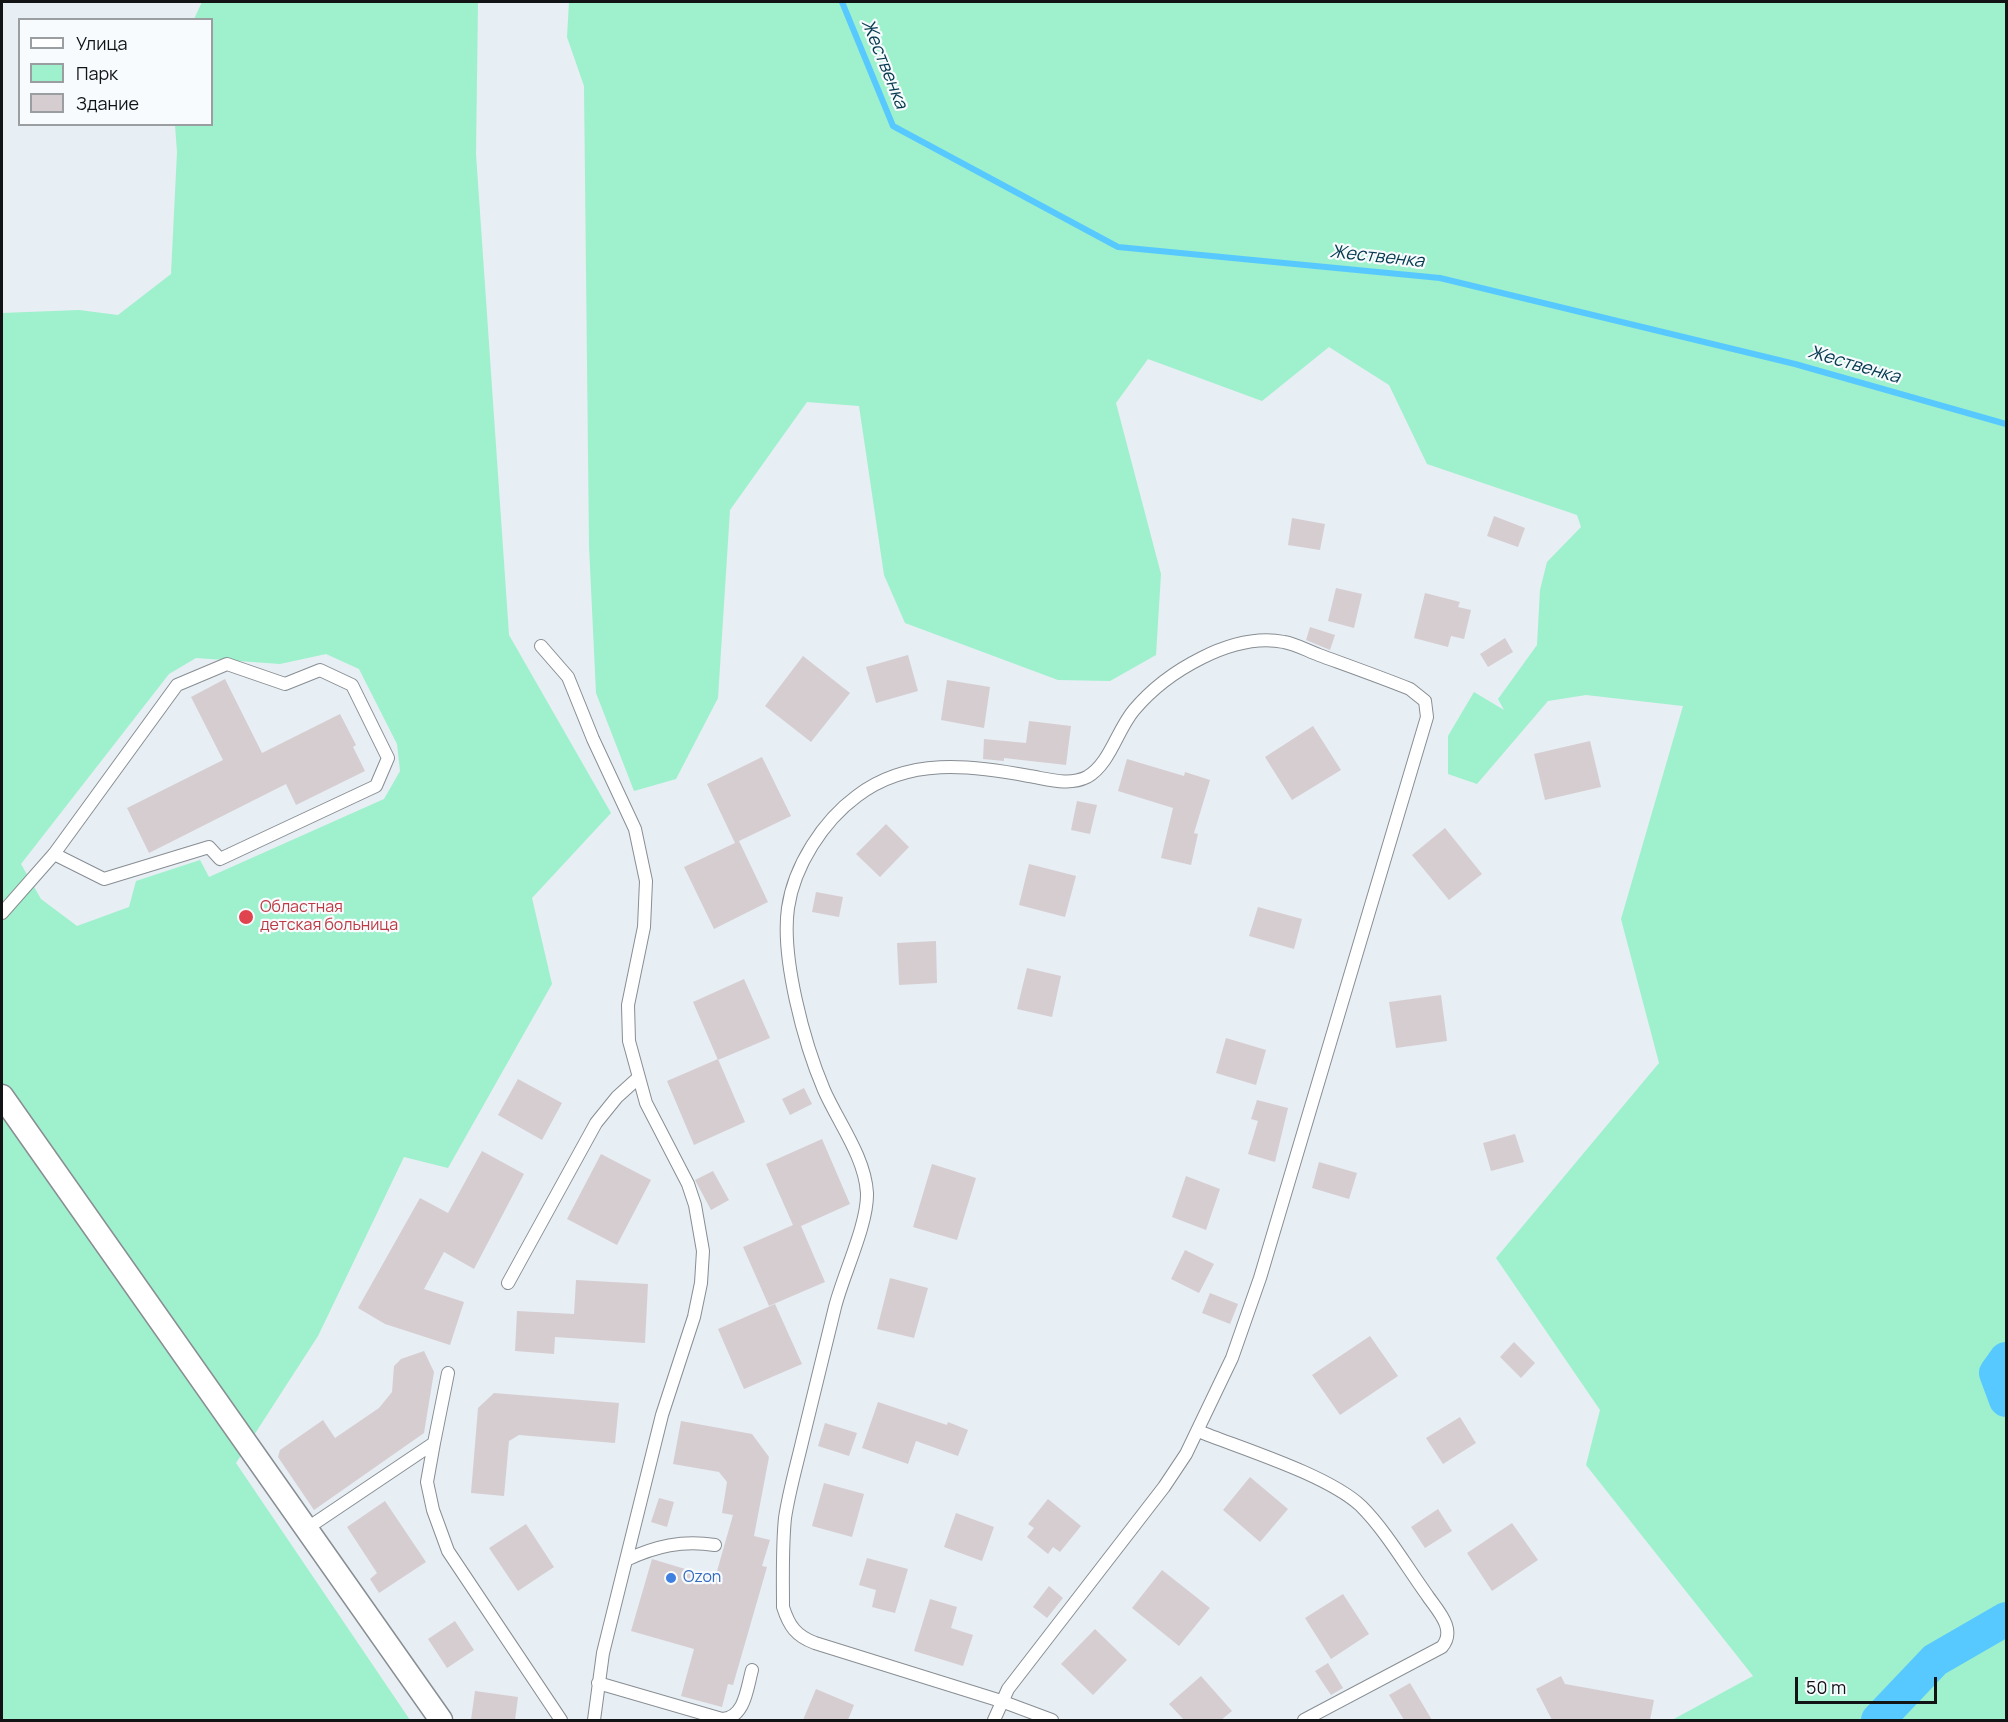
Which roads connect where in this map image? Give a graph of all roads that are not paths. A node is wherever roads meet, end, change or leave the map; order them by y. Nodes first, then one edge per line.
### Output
1 (541, 646) dead end
2 (54, 854) junction
3 (2, 913) edge
4 (638, 1078) junction
5 (2, 1096) edge
6 (508, 1283) dead end
7 (447, 1373) dead end
8 (1198, 1431) junction
9 (434, 1443) junction
10 (306, 1529) junction
11 (715, 1545) dead end
12 (626, 1560) junction
13 (752, 1670) dead end
14 (598, 1683) junction
15 (1001, 1701) junction
16 (713, 1718) edge
17 (441, 1720) edge
18 (561, 1720) edge
19 (594, 1720) edge
20 (994, 1720) edge
21 (1052, 1720) edge
22 (1304, 1720) edge

1 - 4 lane
2 - 2 lane
2 - 3 lane
4 - 6 lane
4 - 12 lane
5 - 10 street
7 - 9 lane
8 - 15 lane
8 - 15 lane
8 - 22 lane
9 - 10 lane
9 - 18 lane
10 - 17 street
11 - 12 lane
12 - 14 lane
13 - 16 lane
14 - 16 lane
14 - 19 lane
15 - 20 lane
15 - 21 lane

